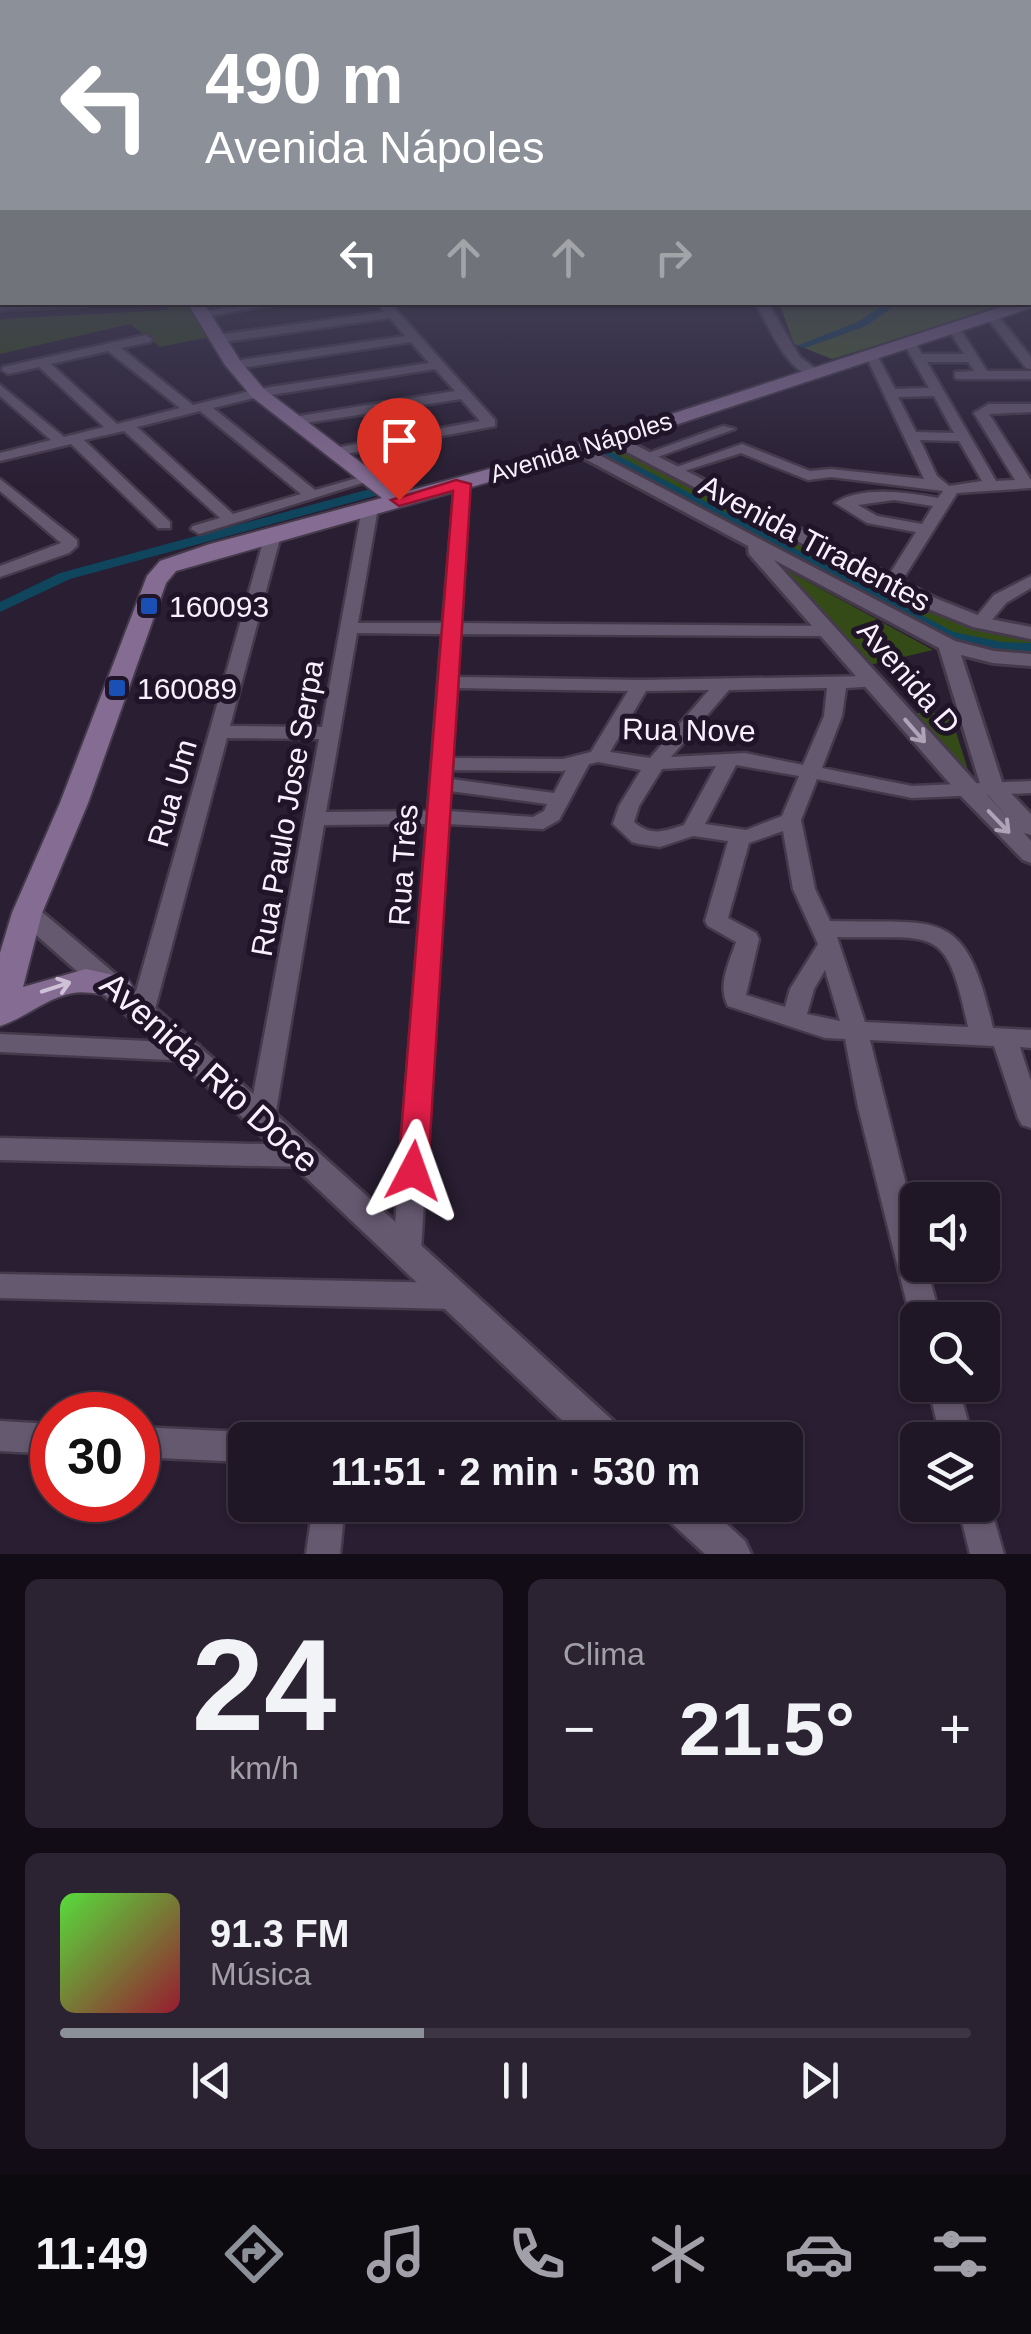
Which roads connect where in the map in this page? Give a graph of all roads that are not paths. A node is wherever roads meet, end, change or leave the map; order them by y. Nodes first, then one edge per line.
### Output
1 (135, 342) edge
2 (219, 342) edge
3 (391, 342) edge
4 (417, 342) edge
5 (785, 342) edge
6 (909, 342) joint
7 (962, 342) edge
8 (1012, 342) edge
9 (111, 347) junction
10 (871, 354) junction
11 (919, 358) junction
12 (972, 358) junction
13 (42, 363) junction
14 (234, 365) junction
15 (438, 365) junction
16 (1031, 365) edge
17 (8, 370) dead end
18 (814, 374) junction
19 (960, 374) dead end
20 (983, 375) junction
21 (1031, 375) edge
22 (0, 389) edge
23 (937, 392) junction
24 (258, 393) junction
25 (464, 394) junction
26 (890, 394) junction
27 (1031, 408) edge
28 (197, 409) junction
29 (293, 421) junction
30 (122, 428) junction
31 (728, 428) dead end
32 (911, 436) junction
33 (964, 436) junction
34 (614, 439) junction
35 (69, 442) junction
36 (580, 450) junction
37 (335, 452) junction
38 (647, 456) junction
39 (0, 458) edge
40 (675, 470) junction
41 (0, 482) edge
42 (462, 484) junction
43 (991, 484) junction
44 (1028, 484) edge
45 (943, 492) junction
46 (382, 494) junction
47 (313, 496) junction
48 (231, 520) junction
49 (164, 525) dead end
50 (924, 529) junction
51 (199, 530) dead end
52 (273, 535) junction
53 (743, 537) junction
54 (0, 572) edge
55 (1031, 581) edge
56 (892, 583) junction
57 (980, 624) junction
58 (349, 628) junction
59 (453, 628) junction
60 (828, 630) junction
61 (1031, 634) edge
62 (948, 645) junction
63 (1031, 660) edge
64 (450, 682) junction
65 (873, 682) junction
66 (724, 684) junction
67 (837, 684) junction
68 (640, 686) junction
69 (682, 686) junction
70 (702, 712) junction
71 (221, 732) junction
72 (332, 733) junction
73 (589, 759) junction
74 (730, 759) junction
75 (657, 764) junction
76 (811, 770) junction
77 (441, 774) junction
78 (992, 788) junction
79 (1031, 788) edge
80 (966, 789) junction
81 (561, 800) junction
82 (440, 817) junction
83 (318, 819) junction
84 (791, 820) junction
85 (1031, 828) edge
86 (692, 829) junction
87 (740, 837) junction
88 (1031, 855) edge
89 (27, 912) junction
90 (826, 937) junction
91 (116, 986) junction
92 (143, 1009) junction
93 (0, 1012) edge
94 (794, 1019) junction
95 (856, 1032) junction
96 (994, 1038) junction
97 (1031, 1039) edge
98 (0, 1043) edge
99 (190, 1052) junction
100 (262, 1117) junction
101 (1031, 1118) edge
102 (0, 1149) edge
103 (304, 1156) junction
104 (407, 1250) junction
105 (0, 1286) edge
106 (452, 1296) junction
107 (921, 1302) edge
108 (588, 1422) edge
109 (0, 1436) edge
110 (30, 1437) edge
111 (160, 1443) edge
112 (228, 1446) edge
113 (327, 1522) edge
114 (697, 1522) edge
115 (979, 1522) edge
116 (322, 1554) edge
117 (732, 1554) edge
118 (987, 1554) edge

1 - 9 street
2 - 14 main road
3 - 14 street
4 - 15 street
5 - 18 street
6 - 10 main road, Avenida Nápoles
6 - 11 street
7 - 12 street
8 - 16 street
9 - 13 street
9 - 28 street
10 - 18 main road, Avenida Nápoles
10 - 26 street
11 - 12 street
11 - 23 street
12 - 20 street
13 - 17 street
13 - 30 street
14 - 24 main road
15 - 24 street
15 - 25 street
18 - 34 main road, Avenida Nápoles
19 - 20 street
20 - 21 street
22 - 35 street
23 - 26 street
23 - 33 street
24 - 28 street
24 - 29 main road
25 - 29 street
25 - 37 street
26 - 32 street
27 - 44 street
28 - 30 street
28 - 47 street
29 - 37 main road
30 - 35 street
30 - 48 street
31 - 38 street
32 - 33 street
32 - 45 street
33 - 43 street
34 - 36 main road, Avenida Nápoles
34 - 38 street, Avenida Tiradentes
35 - 39 street
35 - 49 street
36 - 42 main road, Avenida Nápoles
36 - 53 street, Avenida Tiradentes
37 - 46 main road
38 - 40 street, Avenida Tiradentes
40 - 45 street
40 - 56 street, Avenida Tiradentes
41 - 54 street
42 - 46 main road, Avenida Nápoles
42 - 59 street, Rua Três
43 - 44 street
43 - 45 street
45 - 50 street
45 - 50 street
46 - 47 street
46 - 52 main road, Avenida Nápoles
46 - 58 street, Rua Paulo Jose Serpa
47 - 48 street
48 - 51 street
50 - 56 street
52 - 71 street, Rua Um
52 - 89 main road, Avenida Nápoles
53 - 60 street, Avenida D
53 - 62 street, Avenida Tiradentes
55 - 57 street
56 - 57 street, Avenida Tiradentes
57 - 61 street, Avenida Tiradentes
58 - 59 street
58 - 72 street, Rua Paulo Jose Serpa
59 - 60 street
59 - 64 street, Rua Três
60 - 65 street, Avenida D
62 - 63 street, Avenida Tiradentes
62 - 78 street
64 - 68 street
64 - 77 street, Rua Três
65 - 67 street
65 -> 80 street, Avenida D
66 - 67 street
66 - 69 street
66 - 70 street
67 - 76 street
68 - 69 street
68 - 73 street
69 - 70 street
70 - 75 street
71 - 72 street
71 - 92 street, Rua Um
72 - 83 street, Rua Paulo Jose Serpa
73 - 75 street, Rua Nove
73 - 77 street, Rua Nove
73 - 81 street
74 - 75 street, Rua Nove
74 - 76 street, Rua Nove
74 - 86 street
75 - 86 street
76 - 80 street, Rua Nove
76 - 84 street
77 - 81 street
77 - 82 street, Rua Três
78 - 79 street, Rua Nove
78 - 80 street, Rua Nove
78 - 85 street
80 -> 88 street, Avenida D
81 - 82 street
82 - 83 street
82 - 104 street, Rua Três
83 - 100 street, Rua Paulo Jose Serpa
84 - 87 street
84 - 90 street
86 - 87 street
87 - 94 street
89 - 91 street, Avenida Rio Doce
89 - 93 main road, Avenida Nápoles
90 - 94 street
90 - 95 street
90 - 96 street
91 - 92 street, Avenida Rio Doce
93 -> 91 main road
92 - 99 street, Avenida Rio Doce
94 - 95 street
95 - 96 street
95 - 107 street
96 - 97 street
96 - 101 street
98 - 99 street
99 - 100 street, Avenida Rio Doce
100 - 103 street, Avenida Rio Doce
102 - 103 street
103 - 104 street, Avenida Rio Doce
104 - 106 street, Avenida Rio Doce
105 - 106 street
106 - 108 street, Avenida Rio Doce
109 - 110 street
111 - 112 street
113 - 116 street
114 - 117 street
115 - 118 street

